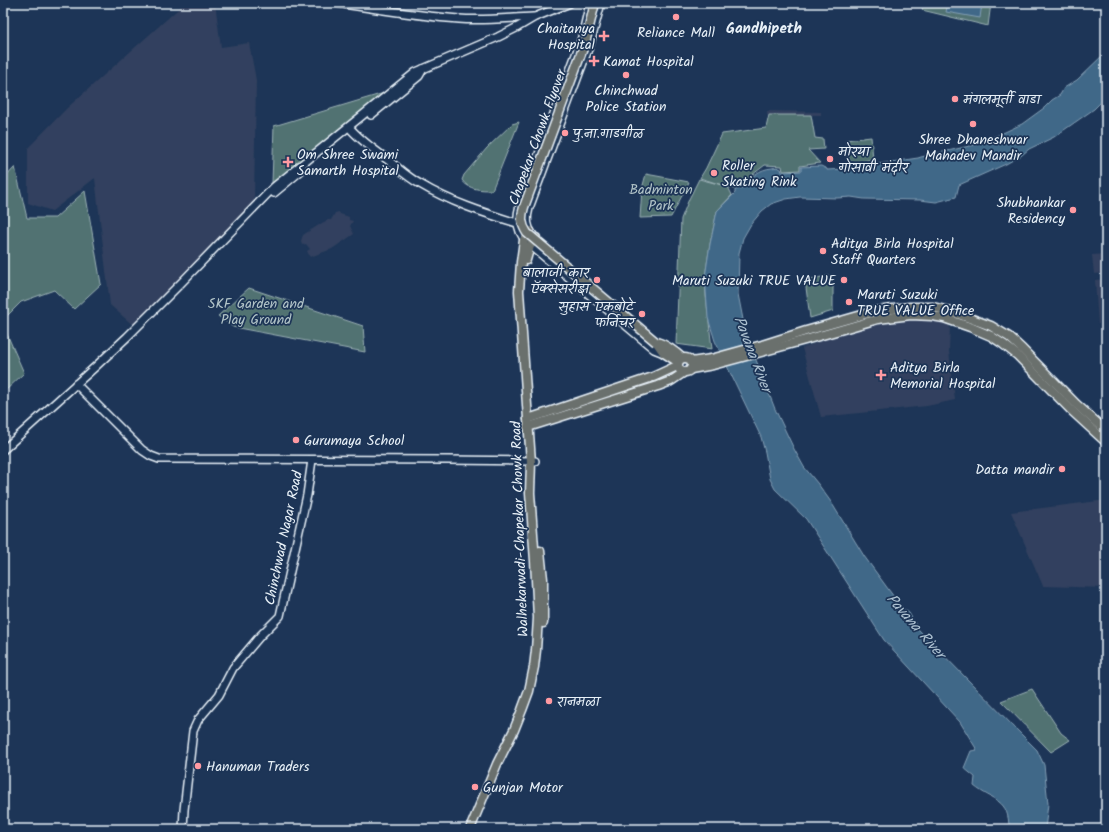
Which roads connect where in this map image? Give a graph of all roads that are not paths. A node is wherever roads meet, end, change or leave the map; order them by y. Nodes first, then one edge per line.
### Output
1 (337, 3) edge
2 (570, 3) edge
3 (590, 3) edge
4 (595, 3) edge
5 (600, 3) edge
6 (535, 17) junction
7 (350, 129) junction
8 (527, 221) junction
9 (517, 223) junction
10 (530, 231) junction
11 (536, 238) junction
12 (524, 240) junction
13 (529, 249) junction
14 (766, 347) junction
15 (667, 349) junction
16 (679, 362) junction
17 (691, 365) junction
18 (683, 373) junction
19 (78, 386) junction
20 (531, 422) junction
21 (1106, 431) edge
22 (1106, 442) edge
23 (3, 450) edge
24 (3, 456) edge
25 (312, 460) junction
26 (533, 461) junction
27 (525, 711) junction
28 (183, 829) edge
29 (470, 829) edge
30 (474, 829) edge

1 - 6 street
2 - 6 street
3 - 9 street
4 - 15 main road, Chapekar Chowk Flyover, bridge
5 - 8 street
6 - 7 street
7 - 9 street
7 - 19 street
8 - 9 street
8 - 10 street
9 - 12 street
10 - 11 street
10 - 12 main road
11 - 13 main road
11 - 15 street
12 - 13 street
12 - 20 main road, Walhekarwadi-Chapekar Chowk Road
13 - 15 street
13 - 20 main road, Walhekarwadi-Chapekar Chowk Road
14 - 17 main road
14 - 21 main road
14 - 22 main road
15 - 16 main road, Chapekar Chowk Flyover
16 - 17 main road
16 - 18 main road
16 - 20 main road
17 - 18 main road
18 - 20 main road
19 - 23 street
19 - 24 street
19 - 25 street
20 - 26 main road, Walhekarwadi-Chapekar Chowk Road
25 - 26 street
25 - 28 street, Chinchwad Nagar Road
26 - 27 main road, Walhekarwadi-Chapekar Chowk Road
27 - 29 main road, Walhekarwadi-Chapekar Chowk Road
27 - 30 main road, Walhekarwadi-Chapekar Chowk Road

